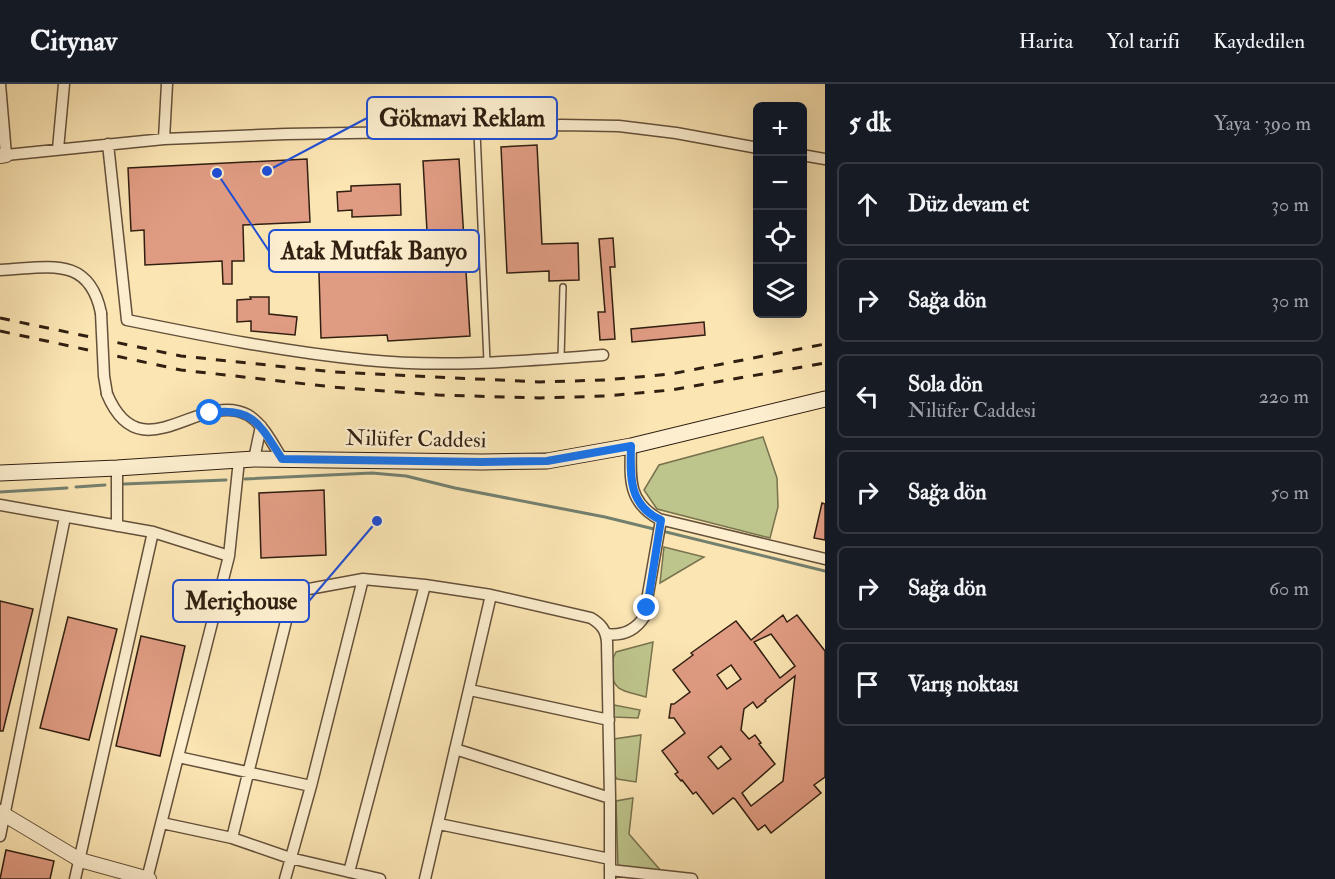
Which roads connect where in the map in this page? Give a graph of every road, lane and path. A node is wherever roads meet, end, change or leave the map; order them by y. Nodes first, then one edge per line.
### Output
1 (0, 84) edge
2 (64, 84) edge
3 (167, 84) edge
4 (477, 132) junction
5 (164, 139) junction
6 (108, 144) junction
7 (753, 147) edge
8 (58, 149) junction
9 (3, 155) edge
10 (807, 156) edge
11 (825, 159) edge
12 (0, 270) edge
13 (563, 287) dead end
14 (603, 355) dead end
15 (561, 358) junction
16 (487, 364) junction
17 (825, 399) edge
18 (261, 426) junction
19 (631, 446) junction
20 (246, 459) junction
21 (282, 459) junction
22 (117, 468) junction
23 (0, 472) edge
24 (0, 505) edge
25 (65, 517) junction
26 (661, 520) junction
27 (117, 526) junction
28 (153, 532) junction
29 (229, 556) junction
30 (825, 559) edge
31 (363, 579) junction
32 (425, 585) junction
33 (293, 593) junction
34 (491, 595) junction
35 (216, 606) junction
36 (606, 634) junction
37 (470, 690) junction
38 (609, 720) junction
39 (455, 749) junction
40 (178, 757) junction
41 (249, 772) junction
42 (310, 786) junction
43 (610, 798) junction
44 (3, 814) edge
45 (162, 823) junction
46 (439, 824) junction
47 (0, 836) edge
48 (232, 838) junction
49 (290, 858) junction
50 (610, 859) junction
51 (80, 860) junction
52 (349, 872) junction
53 (610, 875) edge
54 (75, 879) edge
55 (148, 879) edge
56 (285, 879) edge
57 (380, 879) edge
58 (425, 879) edge
59 (692, 879) edge

1 - 9 street
2 - 8 street
3 - 5 street
4 - 5 street
4 - 7 street
4 - 16 lane
5 - 6 street
6 - 8 street
6 - 16 street
8 - 9 street
10 - 11 street
12 - 18 street, bridge
13 - 15 lane
14 - 15 street
15 - 16 street
17 - 19 main road, Nilüfer Caddesi
18 - 20 street
18 - 21 street
19 - 21 main road, Nilüfer Caddesi
19 - 26 street
20 - 21 main road, Nilüfer Caddesi
20 - 22 main road, Nilüfer Caddesi
20 - 29 street
22 - 23 main road, Nilüfer Caddesi
22 - 27 street
24 - 25 street
25 - 27 street
25 - 44 street
26 - 30 street
26 - 36 street
27 - 28 street
28 - 29 street
28 - 51 street
29 - 35 street
31 - 32 street
31 - 33 street
31 - 42 street
32 - 34 street
32 - 52 street
33 - 35 street
33 - 41 street
34 - 36 street
34 - 37 street
35 - 40 street
36 - 38 street
37 - 38 street
37 - 39 street
38 - 43 street
39 - 43 street
39 - 46 street
40 - 41 street
40 - 45 street
41 - 42 street
41 - 48 street
42 - 49 street
43 - 50 street
44 - 47 street
44 - 51 street
45 - 48 street
45 - 55 street
46 - 50 street
46 - 58 street
48 - 49 street
49 - 52 street
49 - 56 street
50 - 53 street
51 - 54 street
51 - 55 street
52 - 57 street
53 - 59 street

